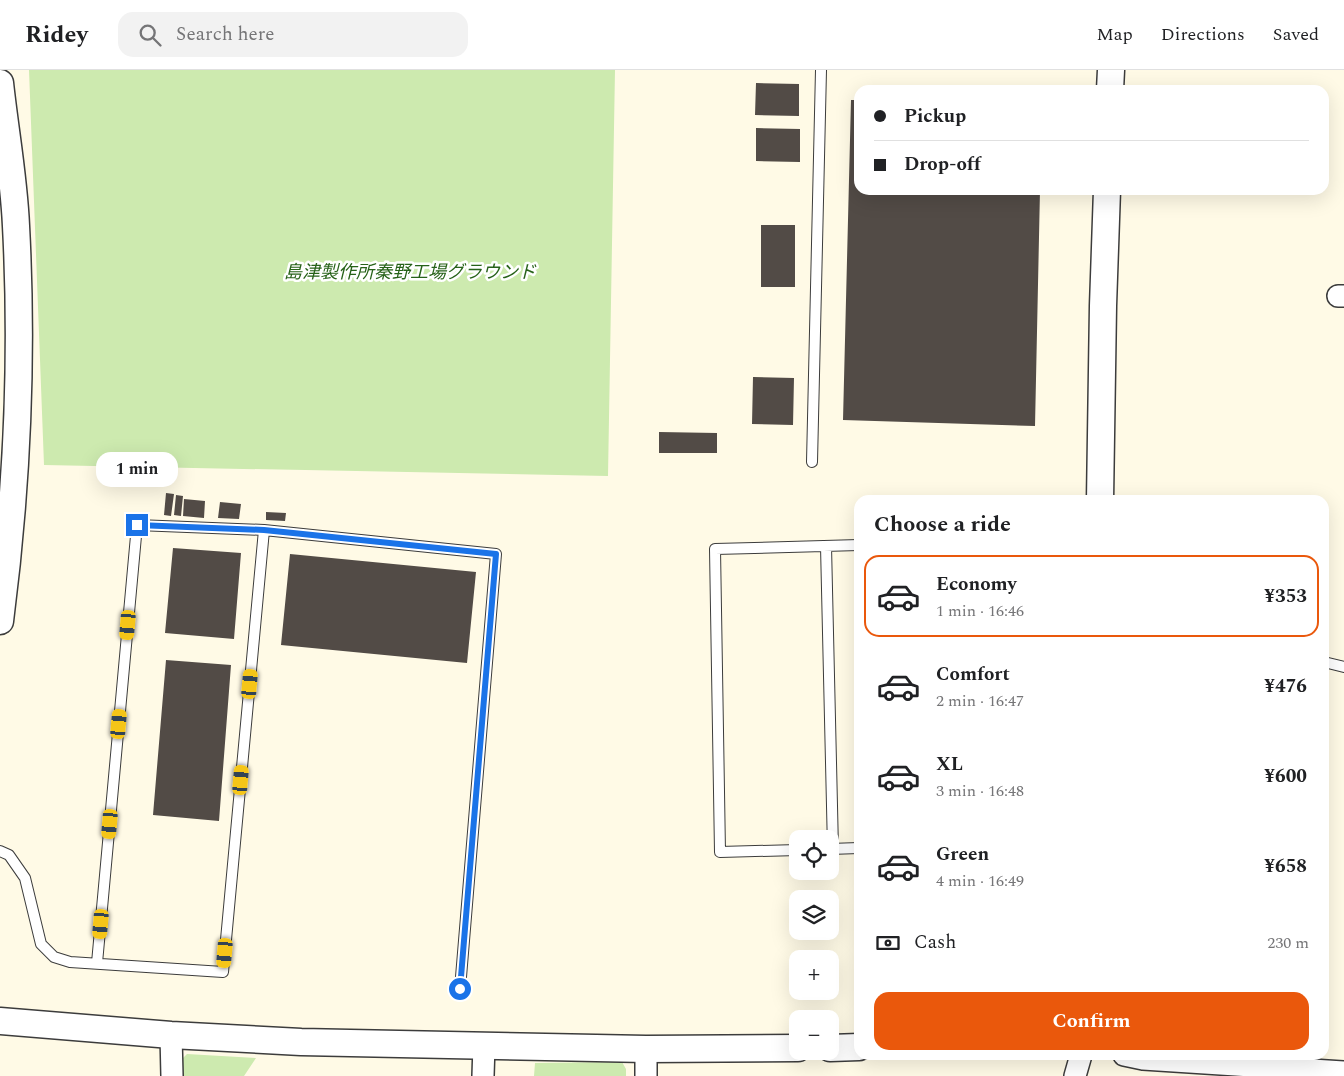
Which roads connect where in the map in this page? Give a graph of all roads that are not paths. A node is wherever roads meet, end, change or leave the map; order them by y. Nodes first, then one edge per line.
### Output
1 (821, 70) edge
2 (1111, 70) edge
3 (0, 83) edge
4 (1110, 85) edge
5 (1107, 195) edge
6 (812, 462) dead end
7 (1100, 495) edge
8 (264, 530) junction
9 (854, 545) edge
10 (826, 546) junction
11 (0, 621) edge
12 (1329, 663) edge
13 (1344, 667) edge
14 (832, 830) edge
15 (854, 848) edge
16 (839, 849) edge
17 (789, 850) edge
18 (0, 851) edge
19 (97, 964) junction
20 (460, 989) dead end
21 (0, 1021) edge
22 (171, 1036) junction
23 (484, 1045) junction
24 (789, 1048) edge
25 (839, 1048) edge
26 (854, 1048) edge
27 (646, 1049) junction
28 (1080, 1060) edge
29 (1164, 1060) edge
30 (1206, 1060) edge
31 (1136, 1063) edge
32 (1344, 1072) edge
33 (172, 1076) edge
34 (484, 1076) edge
35 (646, 1076) edge
36 (1075, 1076) edge

1 - 6 lane
2 - 4 street
3 - 11 street
5 - 7 street
8 - 19 lane
8 - 19 lane
8 - 20 lane
9 - 10 lane
10 - 14 lane
10 - 17 lane
12 - 13 lane
15 - 16 lane
18 - 19 lane
21 - 22 street
22 - 23 street
22 - 33 street
23 - 27 street
23 - 34 street
24 - 27 street
25 - 26 street
27 - 35 street
28 - 36 street
29 - 31 street
30 - 32 street

